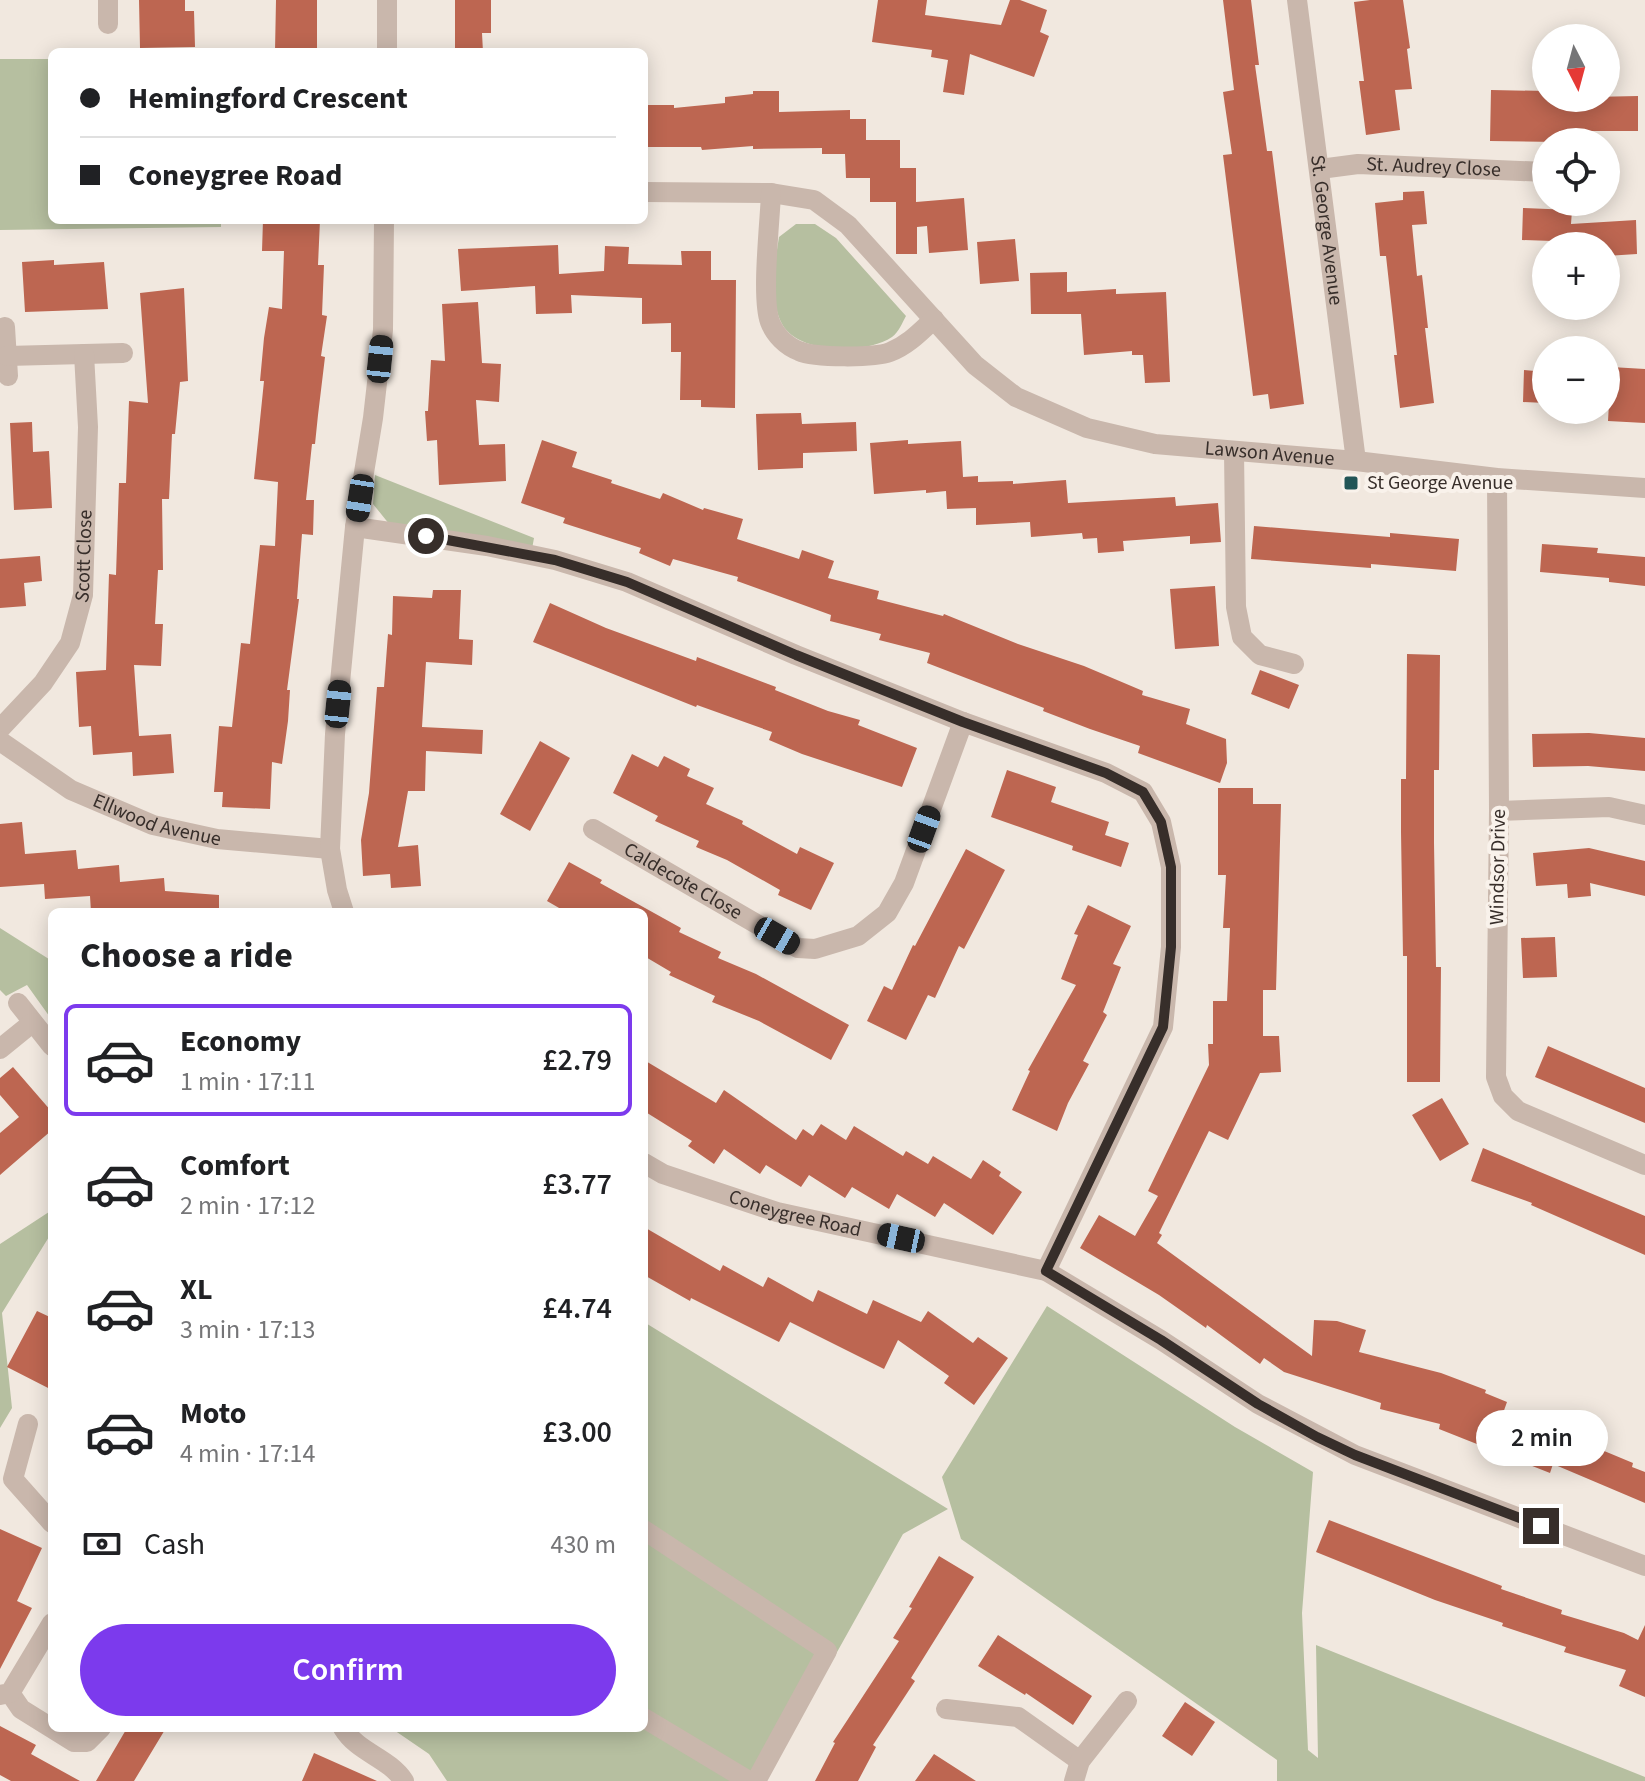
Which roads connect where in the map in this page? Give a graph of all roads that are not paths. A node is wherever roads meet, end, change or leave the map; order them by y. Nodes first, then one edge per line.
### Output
1 (108, 0) edge
2 (387, 0) edge
3 (1297, 0) edge
4 (108, 24) dead end
5 (387, 48) edge
6 (1320, 169) junction
7 (1532, 171) edge
8 (648, 192) edge
9 (771, 193) junction
10 (384, 224) edge
11 (934, 319) junction
12 (5, 327) dead end
13 (123, 353) dead end
14 (84, 354) junction
15 (1234, 451) junction
16 (1356, 461) junction
17 (1497, 478) junction
18 (1645, 488) edge
19 (355, 527) junction
20 (1294, 664) dead end
21 (963, 722) junction
22 (0, 729) edge
23 (0, 741) edge
24 (1499, 811) junction
25 (1645, 815) edge
26 (593, 829) dead end
27 (330, 849) junction
28 (343, 908) edge
29 (18, 1003) dead end
30 (32, 1023) junction
31 (48, 1041) edge
32 (0, 1049) edge
33 (648, 1165) edge
34 (1645, 1165) edge
35 (1046, 1271) junction
36 (28, 1424) dead end
37 (48, 1518) edge
38 (648, 1533) edge
39 (1645, 1566) edge
40 (48, 1629) edge
41 (5, 1694) edge
42 (1127, 1701) dead end
43 (946, 1709) dead end
44 (648, 1720) edge
45 (48, 1726) edge
46 (58, 1732) edge
47 (97, 1732) edge
48 (345, 1732) edge
49 (1077, 1771) edge
50 (404, 1781) edge
51 (749, 1781) edge
52 (756, 1781) edge

1 - 4 street
2 - 5 street
3 - 6 street, St. George Avenue
6 - 7 street, St. Audrey Close
6 - 16 street, St. George Avenue
8 - 9 street, Lawson Avenue
9 - 11 street, Lawson Avenue
9 - 11 street
10 - 19 street
11 - 15 street, Lawson Avenue
12 - 14 street
13 - 14 street
14 - 22 street, Scott Close
15 - 16 street, Lawson Avenue
15 - 20 street
16 - 17 street, Lawson Avenue
17 - 18 street, Lawson Avenue
17 - 24 street, Windsor Drive
19 - 21 street
19 - 27 street
21 - 26 street, Caldecote Close
21 - 35 street
23 - 27 street, Ellwood Avenue
24 - 25 street
24 - 34 street, Windsor Drive
27 - 28 street
29 - 30 street
30 - 31 street
30 - 32 street
33 - 35 street, Coneygree Road
35 - 39 street, Coneygree Road
36 - 37 street
38 - 52 street
40 - 41 street
41 - 45 street
42 - 49 street
43 - 49 street
44 - 51 street
46 - 47 street
48 - 50 street

